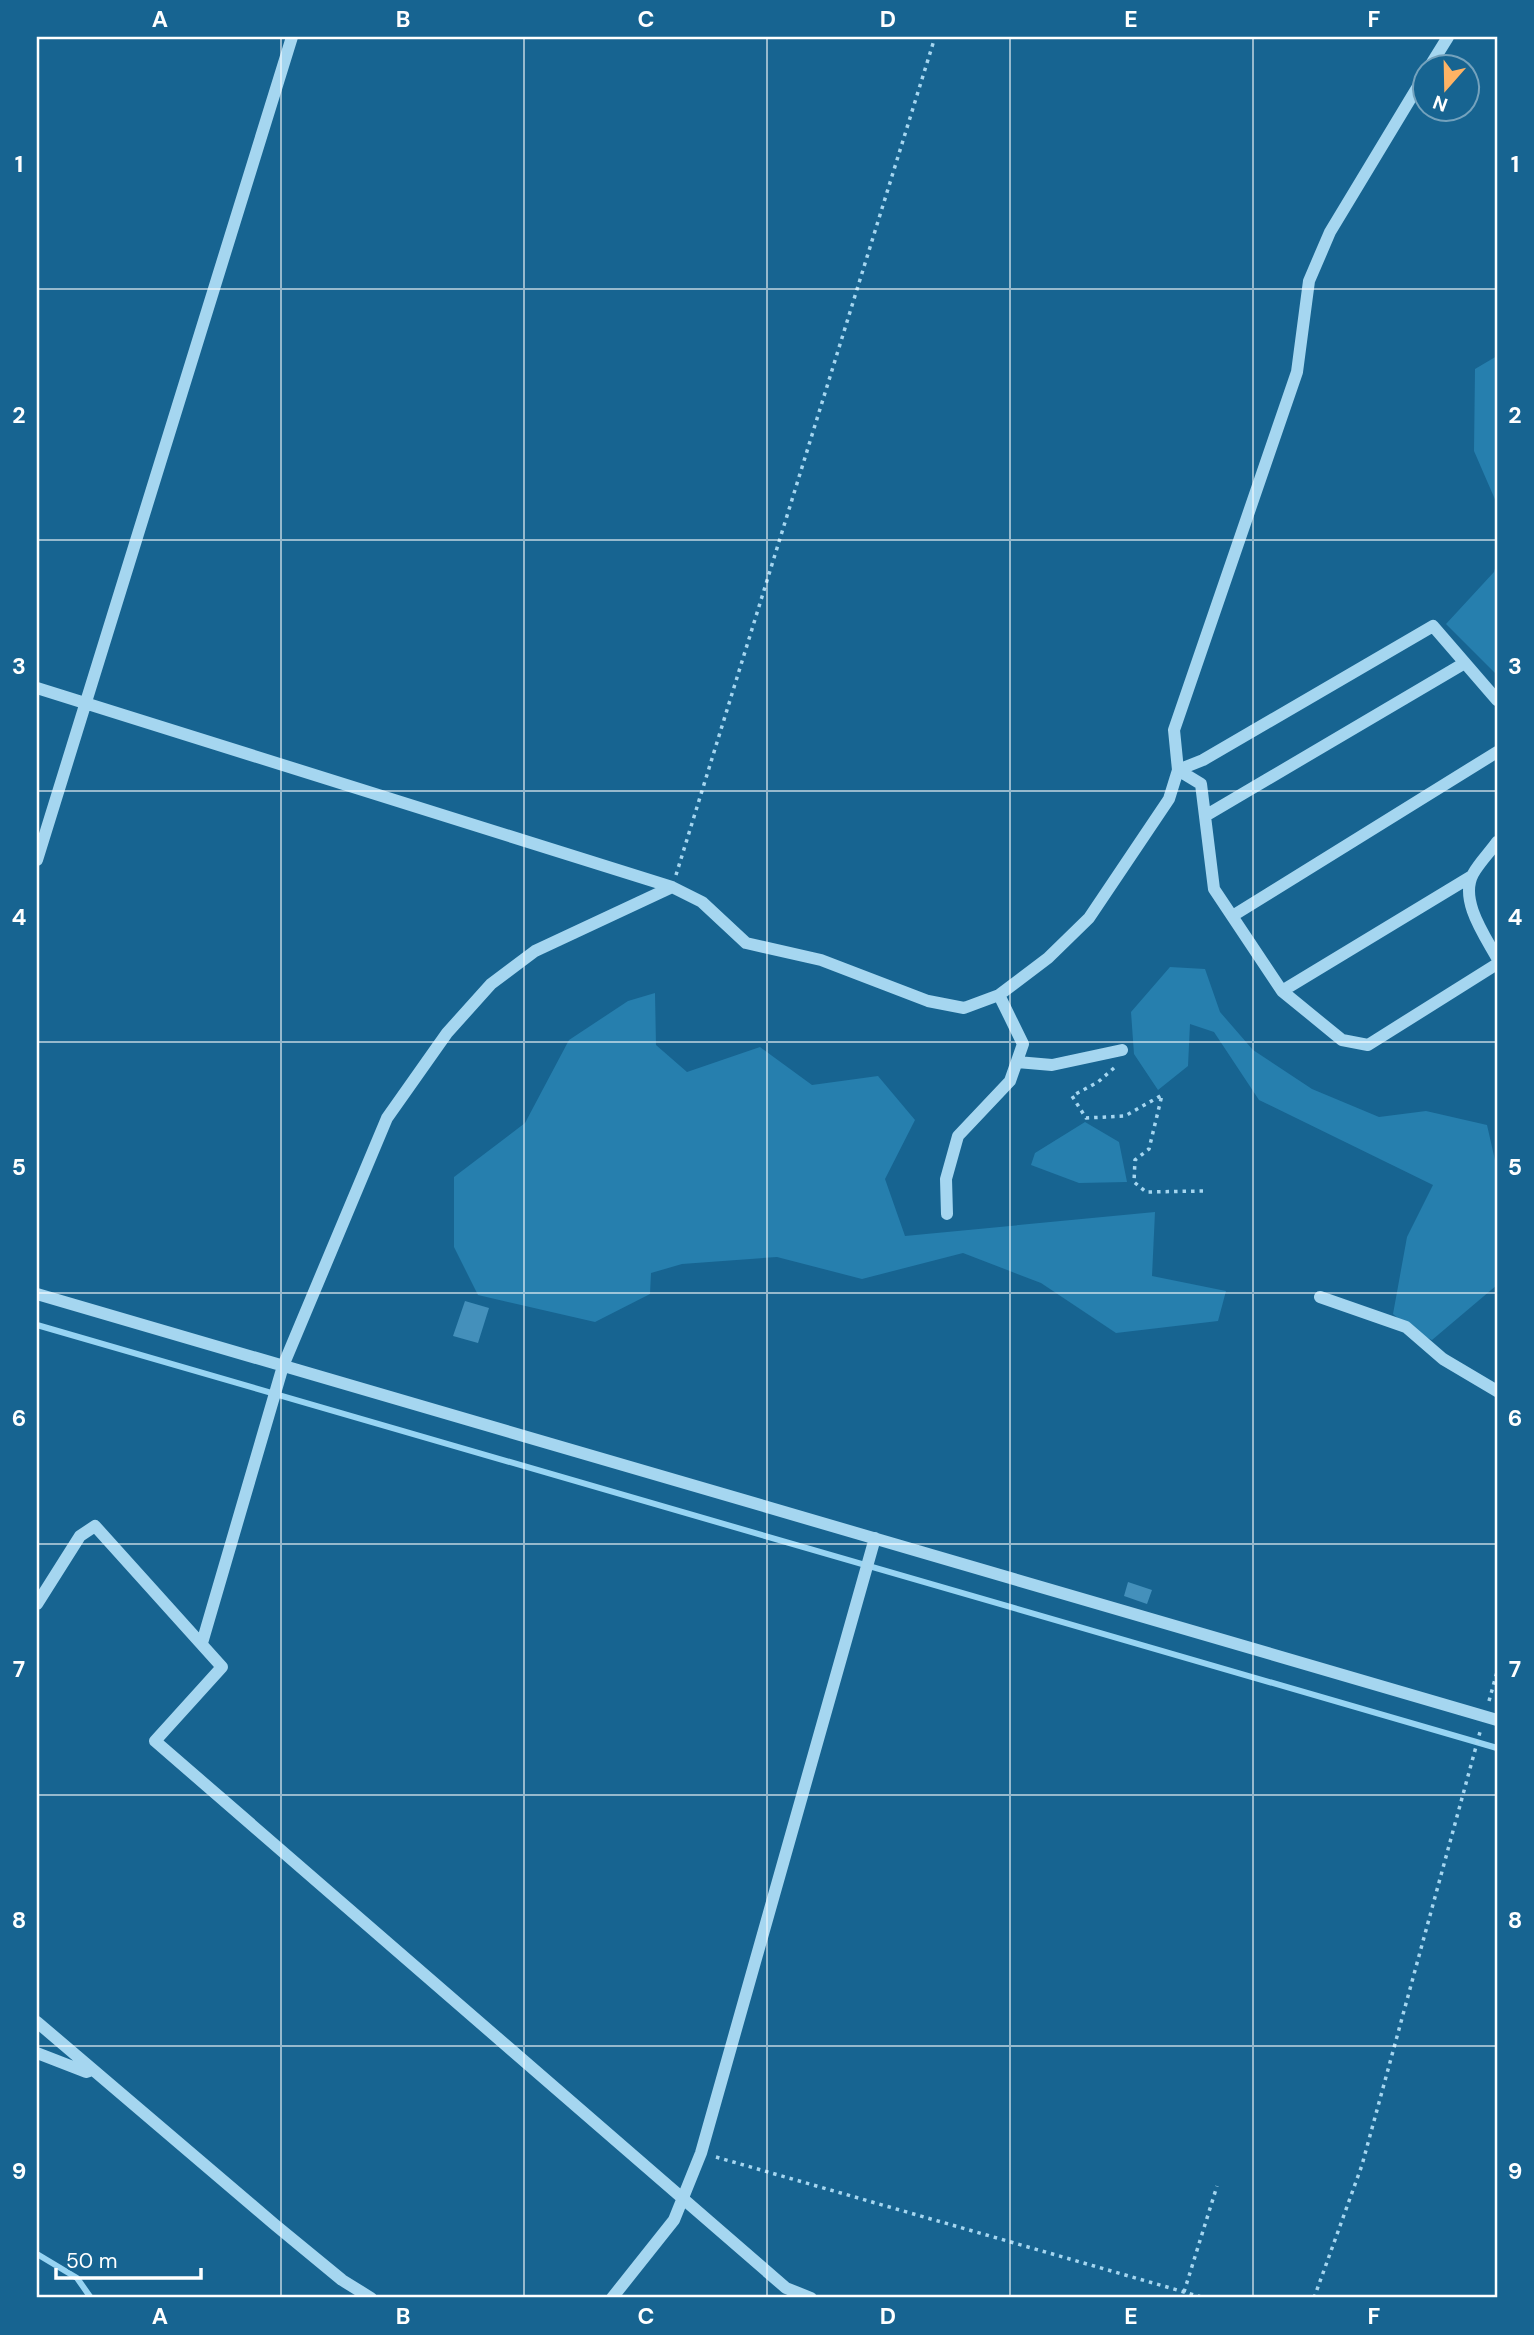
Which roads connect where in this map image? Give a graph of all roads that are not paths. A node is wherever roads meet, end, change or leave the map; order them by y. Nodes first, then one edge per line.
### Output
1 (292, 37) edge
2 (1448, 37) edge
3 (1439, 52) edge
4 (1412, 96) edge
5 (1463, 664) junction
6 (37, 688) edge
7 (1497, 701) edge
8 (86, 703) junction
9 (1497, 752) edge
10 (1178, 769) junction
11 (1205, 816) junction
12 (1497, 842) edge
13 (37, 860) edge
14 (1472, 876) junction
15 (672, 887) junction
16 (1234, 915) junction
17 (1497, 958) edge
18 (1497, 964) edge
19 (1282, 990) junction
20 (999, 995) junction
21 (1122, 1050) road end
22 (1017, 1062) junction
23 (947, 1214) dead end
24 (37, 1294) edge
25 (1320, 1297) dead end
26 (283, 1366) junction
27 (1497, 1391) edge
28 (875, 1538) junction
29 (37, 1604) edge
30 (202, 1643) junction
31 (1491, 1718) edge
32 (37, 2022) edge
33 (37, 2053) edge
34 (93, 2070) junction
35 (684, 2198) junction
36 (371, 2298) edge
37 (612, 2298) edge
38 (811, 2298) edge

1 - 8 street
2 - 3 street
4 - 10 street
5 - 7 street
5 - 10 street
5 - 11 street
6 - 8 street
8 - 13 street
8 - 15 street
9 - 16 street
10 - 11 street
10 - 20 street
11 - 16 street
12 - 14 street
14 - 17 street
14 - 19 street
15 - 20 street
15 - 26 street
16 - 19 street
18 - 19 street
20 - 22 street
21 - 22 street
22 - 23 street
24 - 26 street
25 - 27 street
26 - 28 street
26 - 30 street
28 - 31 street
28 - 35 street
29 - 30 street
30 - 35 street
32 - 34 street
33 - 34 street
34 - 36 street
35 - 37 street
35 - 38 street

